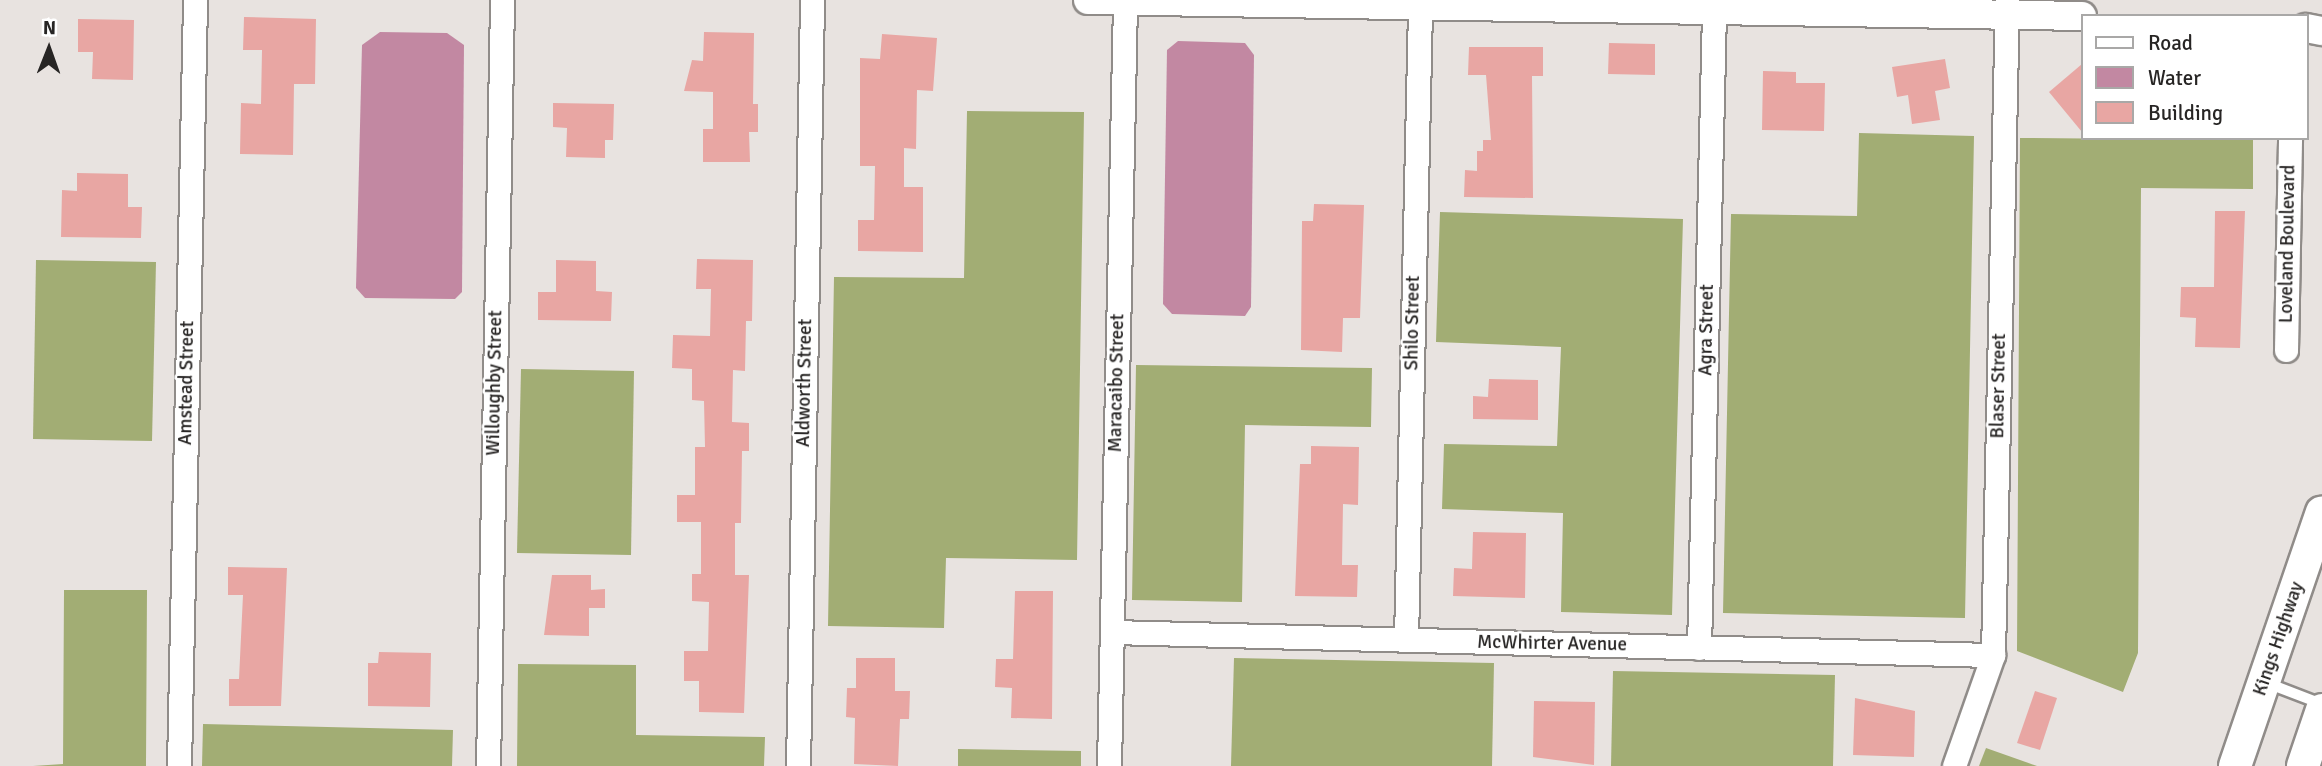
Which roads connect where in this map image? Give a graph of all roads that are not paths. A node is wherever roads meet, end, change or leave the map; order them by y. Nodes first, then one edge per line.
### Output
1 (195, 0) edge
2 (502, 0) edge
3 (812, 0) edge
4 (1088, 0) edge
5 (1125, 0) edge
6 (1420, 6) junction
7 (2007, 8) edge
8 (1714, 13) junction
9 (2080, 16) edge
10 (2290, 140) edge
11 (2286, 350) dead end
12 (2322, 512) edge
13 (1112, 632) junction
14 (1406, 640) junction
15 (1699, 648) junction
16 (1993, 655) junction
17 (2264, 682) junction
18 (2322, 704) edge
19 (2322, 710) edge
20 (179, 766) edge
21 (488, 766) edge
22 (797, 766) edge
23 (1109, 766) edge
24 (1954, 766) edge
25 (2235, 766) edge
26 (2303, 766) edge

1 - 20 street, Amstead Street
2 - 21 street, Willoughby Street
3 - 22 street, Aldworth Street
4 - 5 street
5 - 6 street
5 - 13 street, Maracaibo Street
6 - 8 street
6 - 14 street, Shilo Street
7 - 8 street
7 - 9 street
7 - 16 street, Blaser Street
8 - 15 street, Agra Street
10 - 11 street, Loveland Boulevard
12 - 17 main road, Kings Highway
13 - 14 street, McWhirter Avenue
13 - 23 street, Maracaibo Street
14 - 15 street, McWhirter Avenue
15 - 16 street, McWhirter Avenue
16 - 24 street, Blaser Street
17 - 18 lane
17 - 25 main road, Kings Highway
19 - 26 main road

